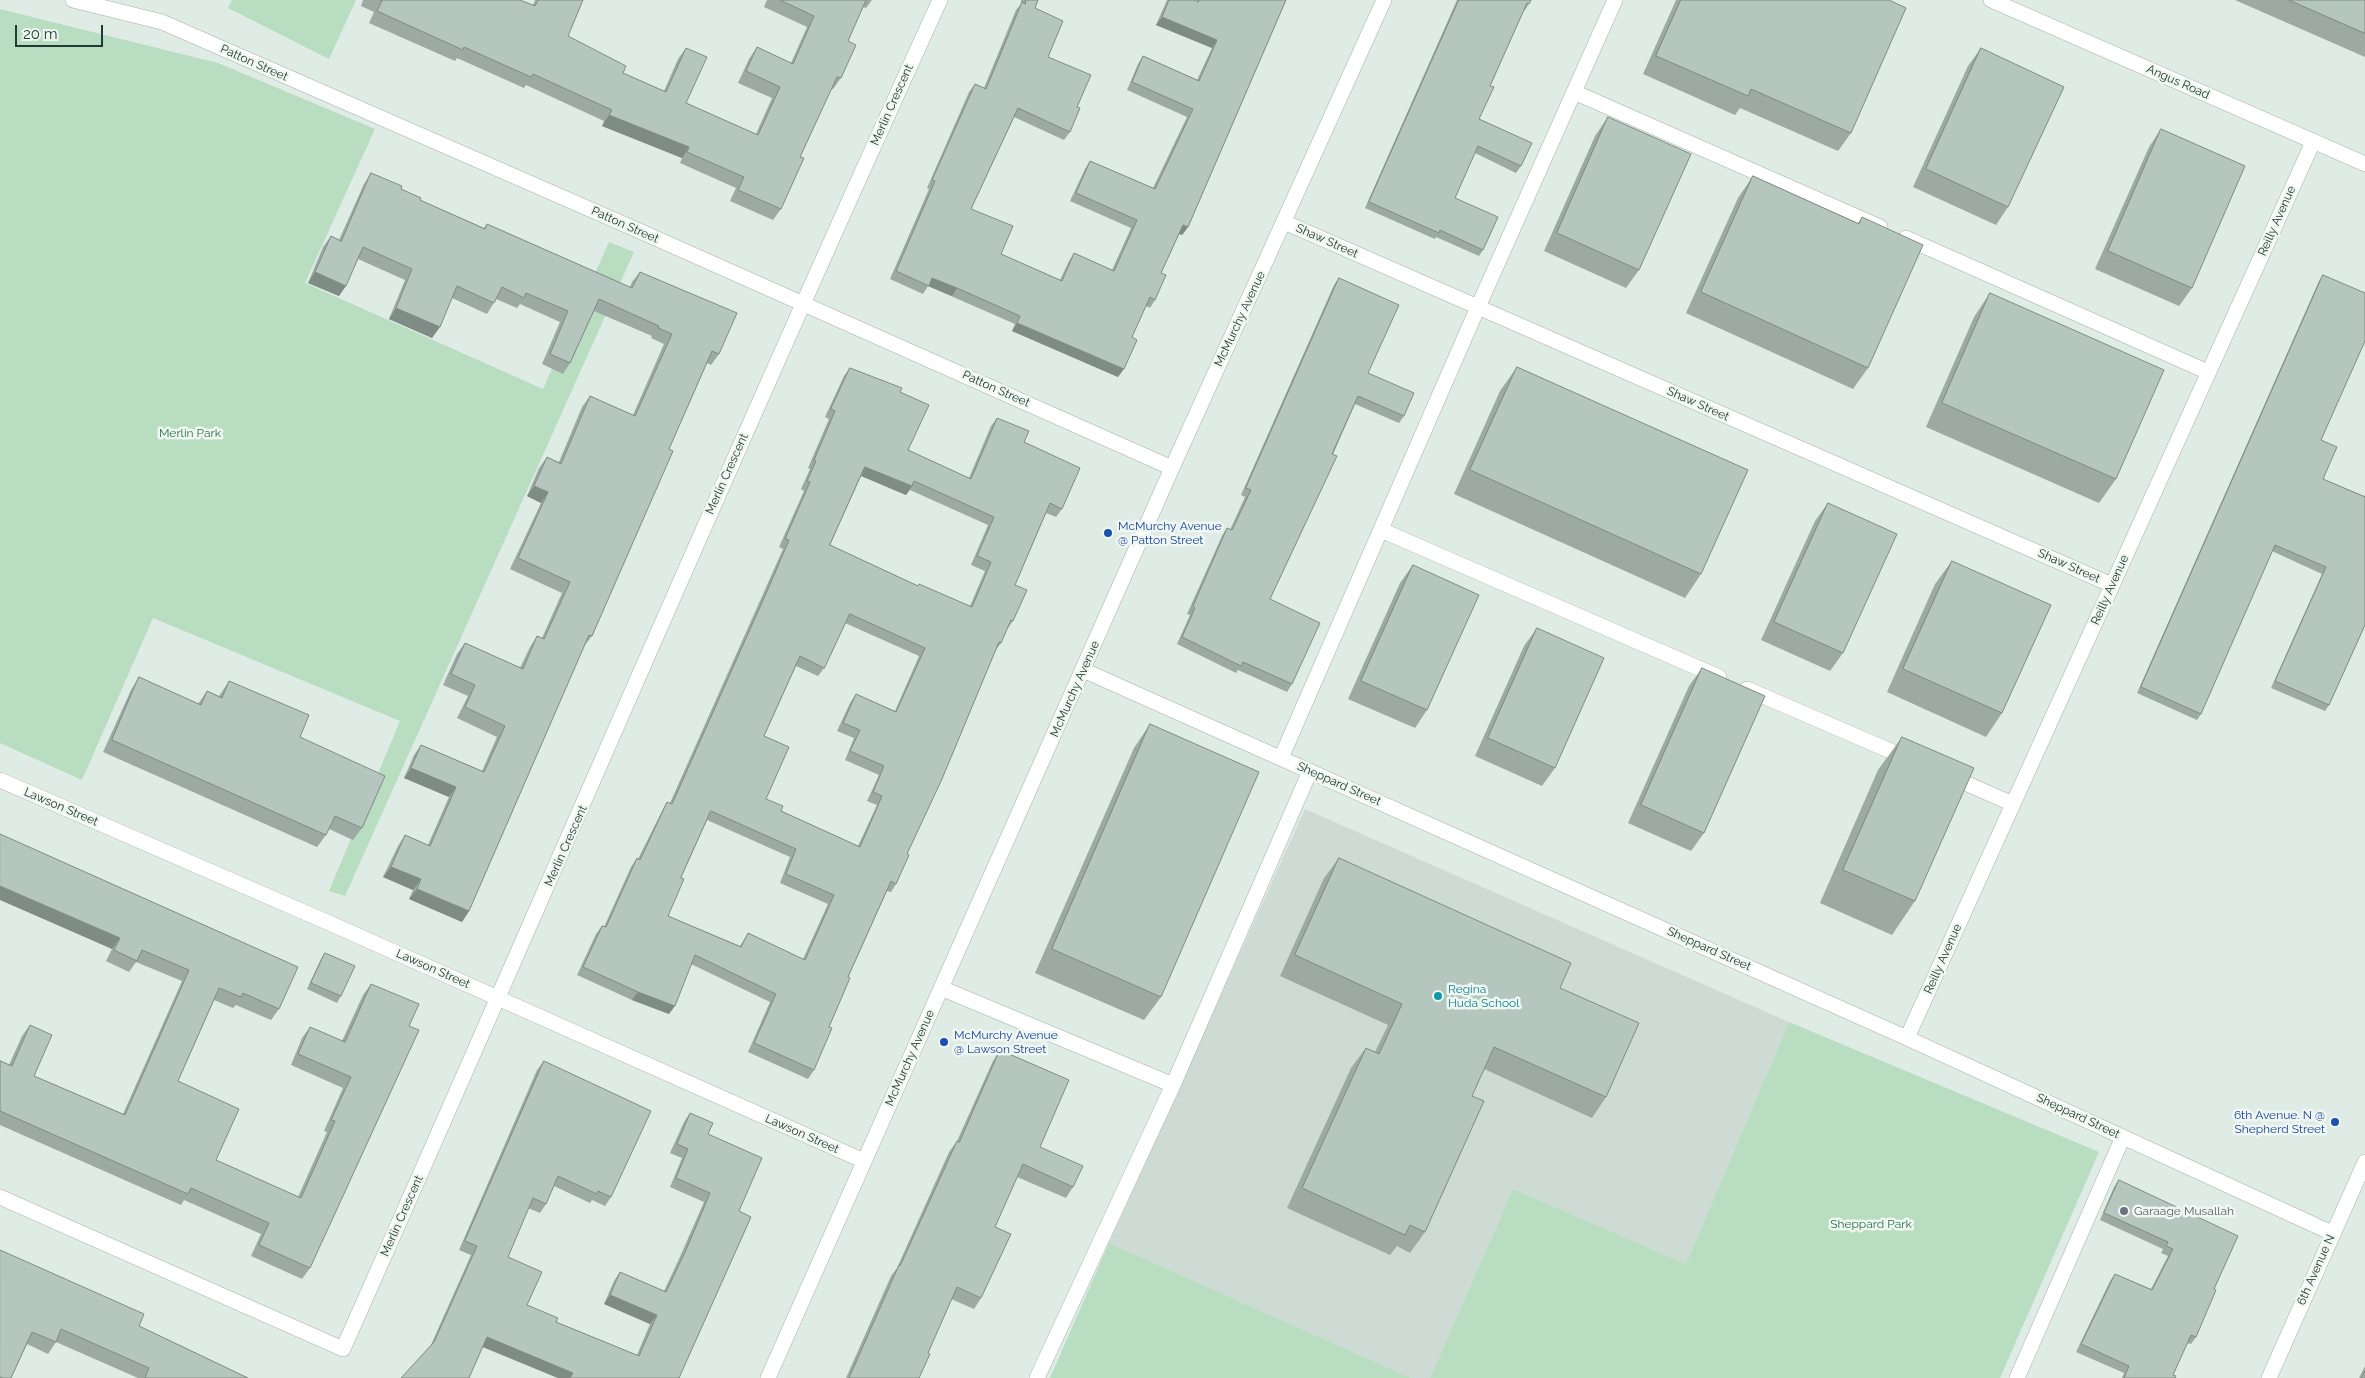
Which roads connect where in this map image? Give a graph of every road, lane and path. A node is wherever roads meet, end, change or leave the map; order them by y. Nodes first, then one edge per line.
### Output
1 (73, 0) edge
2 (940, 0) edge
3 (1384, 0) edge
4 (1615, 0) edge
5 (1991, 0) edge
6 (1574, 92) junction
7 (2313, 142) junction
8 (2365, 164) edge
9 (1284, 222) junction
10 (802, 304) junction
11 (1478, 307) junction
12 (2208, 372) junction
13 (1172, 468) junction
14 (1381, 530) junction
15 (2112, 585) junction
16 (1083, 670) junction
17 (1281, 758) junction
18 (1921, 764) edge
19 (1310, 771) junction
20 (1940, 772) edge
21 (0, 780) edge
22 (2013, 804) junction
23 (941, 988) junction
24 (499, 999) junction
25 (1907, 1038) junction
26 (1172, 1085) junction
27 (2124, 1137) junction
28 (864, 1161) junction
29 (2365, 1162) edge
30 (0, 1197) edge
31 (2332, 1233) junction
32 (768, 1378) edge
33 (1038, 1378) edge
34 (2017, 1378) edge
35 (2268, 1378) edge

1 - 10 street, Patton Street
2 - 10 street, Merlin Crescent
3 - 9 street, McMurchy Avenue
4 - 6 street
5 - 7 street, Angus Road
6 - 11 street
6 - 12 street
7 - 8 street, Angus Road
7 - 12 street, Reilly Avenue
9 - 11 street, Shaw Street
9 - 13 street, McMurchy Avenue
10 - 13 street, Patton Street
10 - 24 street, Merlin Crescent
11 - 14 street
11 - 15 street, Shaw Street
12 - 15 street, Reilly Avenue
13 - 16 street, McMurchy Avenue
14 - 17 street
14 - 18 street
15 - 22 street, Reilly Avenue
16 - 17 street, Sheppard Street
16 - 23 street, McMurchy Avenue
17 - 19 street, Sheppard Street
19 - 25 street, Sheppard Street
19 - 26 street
20 - 22 street
21 - 24 street, Lawson Street
22 - 25 street, Reilly Avenue
23 - 26 street
23 - 28 street, McMurchy Avenue
24 - 28 street, Lawson Street
24 - 30 street, Merlin Crescent
25 - 27 street, Sheppard Street
26 - 33 street
27 - 31 street, Sheppard Street
27 - 34 street
28 - 32 street, McMurchy Avenue
29 - 31 street, 6th Avenue N
31 - 35 street, 6th Avenue N

